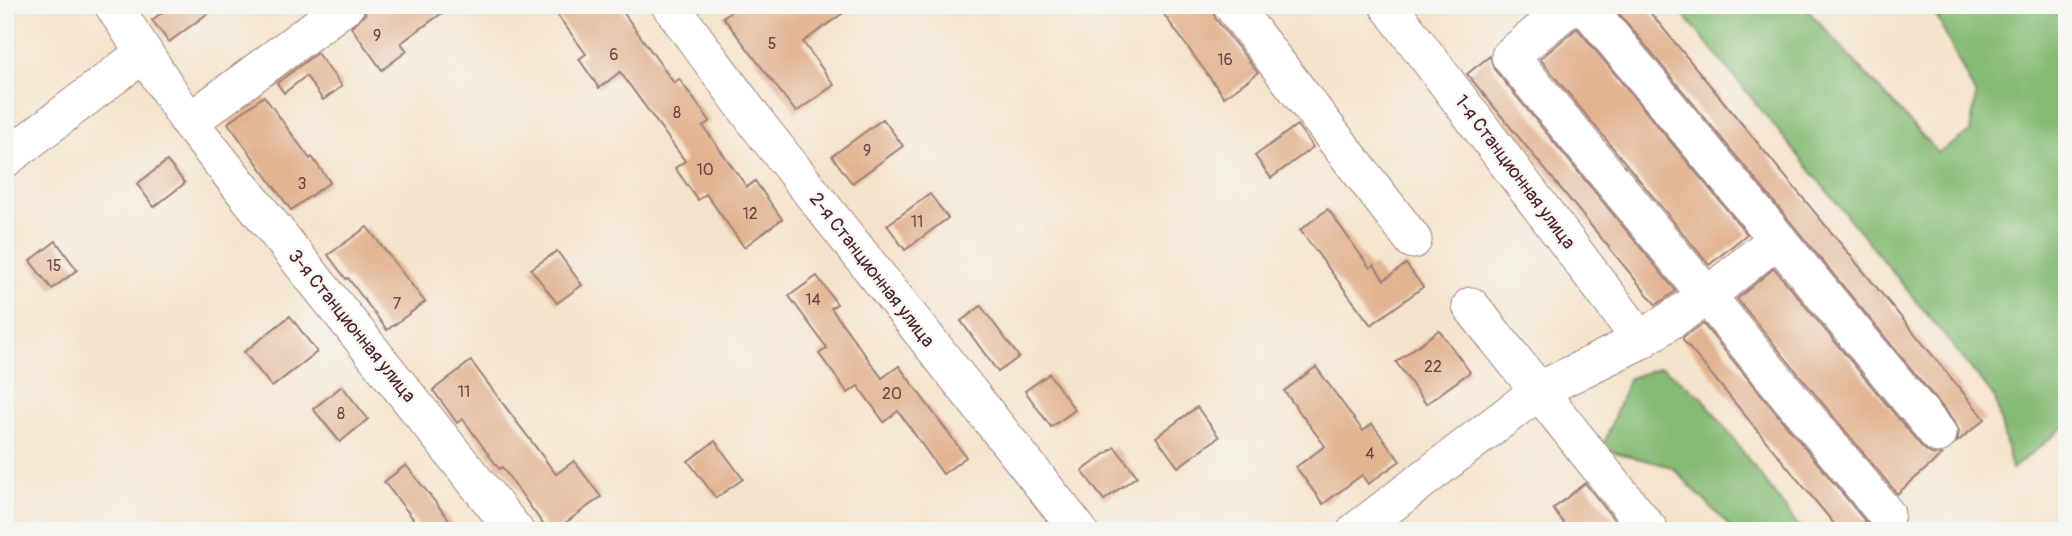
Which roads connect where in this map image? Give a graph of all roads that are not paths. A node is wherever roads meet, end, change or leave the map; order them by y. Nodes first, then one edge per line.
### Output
1 (346, 5) edge
2 (670, 5) edge
3 (1232, 5) edge
4 (1572, 5) edge
5 (1585, 5) edge
6 (124, 9) edge
7 (1406, 12) edge
8 (144, 53) junction
9 (189, 122) junction
10 (5, 159) edge
11 (1777, 239) junction
12 (1413, 240) dead end
13 (1707, 296) junction
14 (1471, 306) dead end
15 (1641, 340) junction
16 (1540, 390) junction
17 (1938, 434) dead end
18 (1886, 514) dead end
19 (515, 531) edge
20 (1079, 531) edge
21 (1356, 531) edge
22 (1650, 531) edge

1 - 9 street
2 - 20 street, 2-я Станционная улица
3 - 12 street
4 - 13 street
5 - 11 street
6 - 8 street, 3-я Станционная улица
7 - 15 street, 1-я Станционная улица
8 - 9 street, 3-я Станционная улица
8 - 10 street
9 - 19 street, 3-я Станционная улица
11 - 13 street
11 - 17 street
13 - 15 street
13 - 18 street
14 - 16 street
15 - 16 street
16 - 21 street
16 - 22 street

